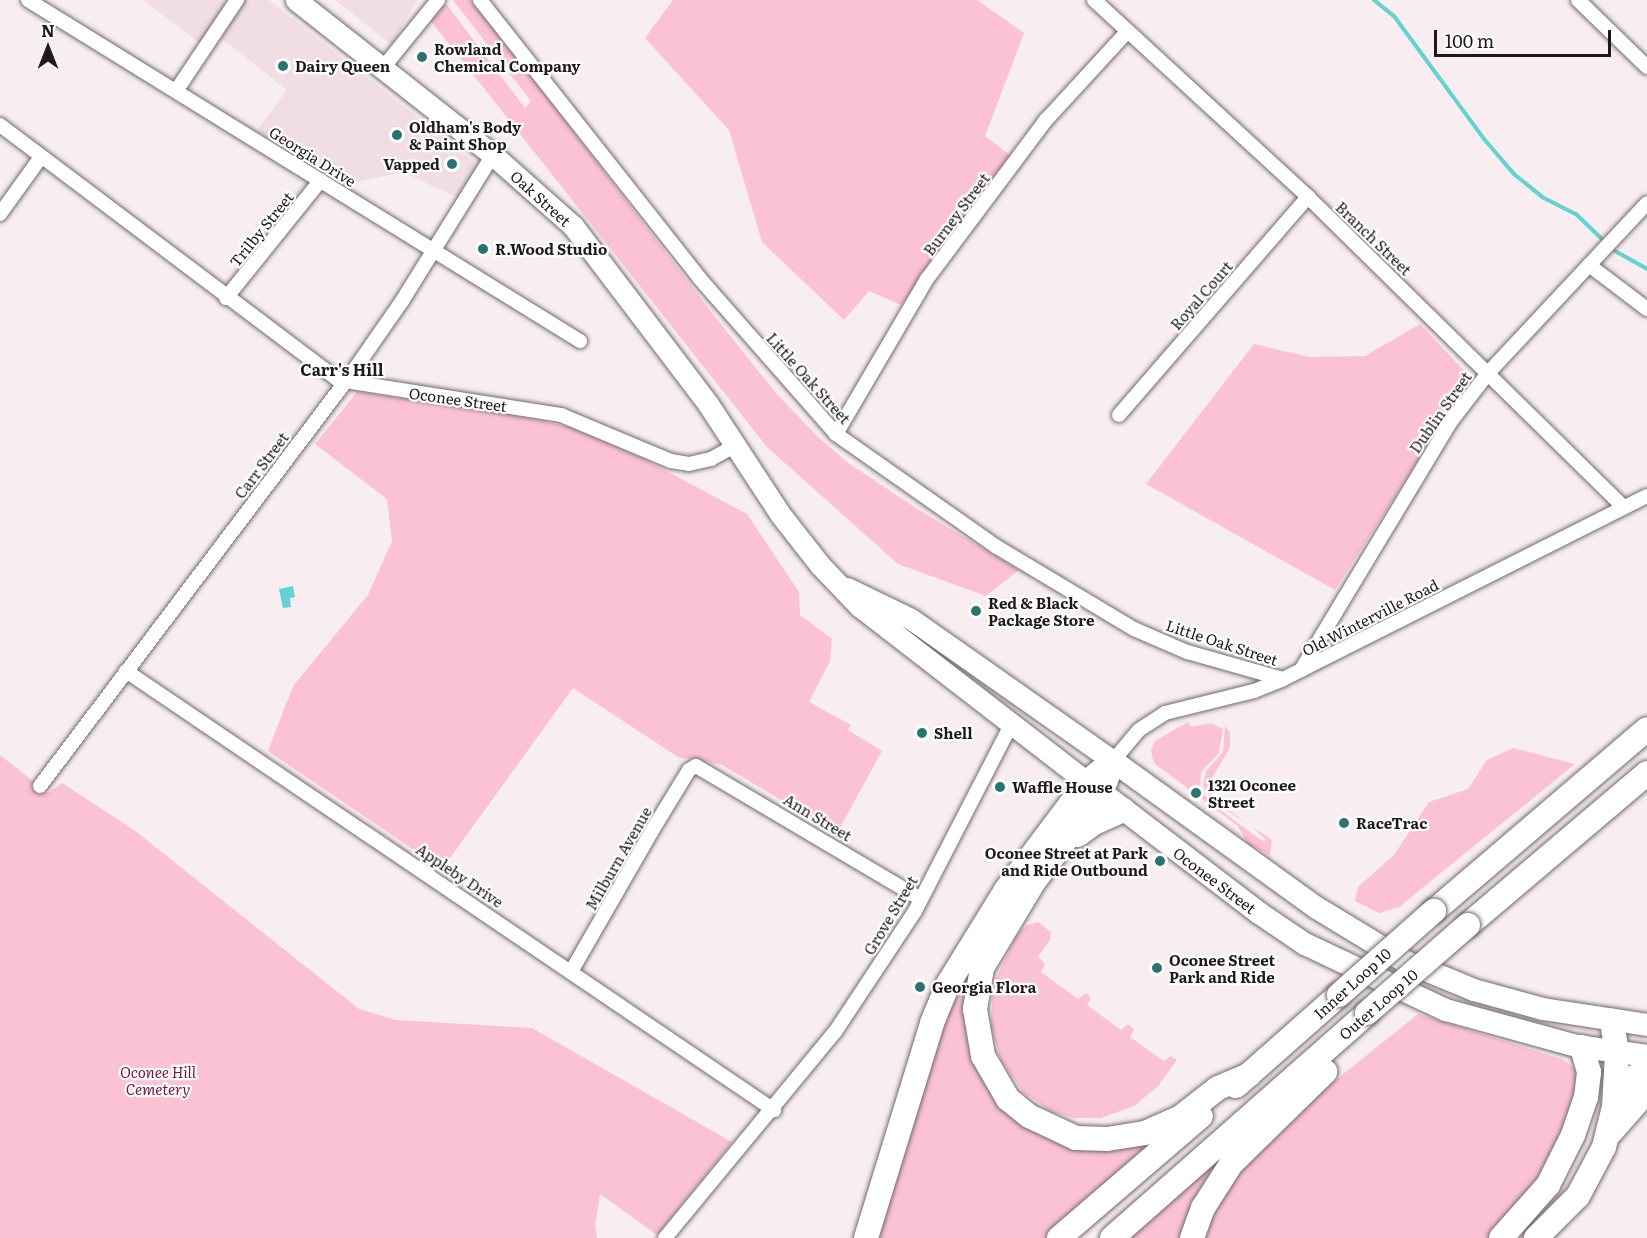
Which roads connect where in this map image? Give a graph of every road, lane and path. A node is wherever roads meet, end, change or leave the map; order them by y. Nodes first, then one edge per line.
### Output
1 (28, 0) edge
2 (237, 0) edge
3 (296, 0) edge
4 (438, 0) edge
5 (480, 0) edge
6 (1094, 0) edge
7 (1578, 0) edge
8 (1127, 32) junction
9 (1647, 67) edge
10 (382, 69) junction
11 (176, 91) junction
12 (0, 125) edge
13 (493, 155) junction
14 (41, 156) junction
15 (321, 180) junction
16 (1308, 197) junction
17 (1647, 203) edge
18 (0, 214) edge
19 (434, 251) junction
20 (1589, 265) junction
21 (226, 298) junction
22 (1647, 309) edge
23 (580, 341) dead end
24 (1488, 372) junction
25 (346, 381) junction
26 (1119, 415) dead end
27 (836, 434) junction
28 (736, 445) junction
29 (1647, 496) edge
30 (1623, 507) junction
31 (844, 587) junction
32 (1302, 670) junction
33 (126, 671) junction
34 (1283, 679) junction
35 (1012, 723) junction
36 (1647, 729) edge
37 (1113, 761) junction
38 (696, 766) joint
39 (1647, 772) edge
40 (40, 786) dead end
41 (1094, 787) junction
42 (1123, 810) junction
43 (1061, 847) junction
44 (921, 899) junction
45 (572, 970) junction
46 (1367, 1013) junction
47 (1612, 1020) junction
48 (1647, 1025) edge
49 (1582, 1047) junction
50 (1617, 1053) junction
51 (1647, 1056) edge
52 (1647, 1069) edge
53 (1249, 1075) junction
54 (1647, 1091) edge
55 (1614, 1107) junction
56 (774, 1110) junction
57 (1608, 1135) junction
58 (665, 1238) edge
59 (866, 1238) edge
60 (1059, 1238) edge
61 (1112, 1238) edge
62 (1192, 1238) edge
63 (1502, 1238) edge
64 (1536, 1238) edge

1 - 11 street, Georgia Drive
2 - 11 street
3 - 10 main road, Oak Street
4 - 10 street
5 - 27 street, Little Oak Street
6 - 8 street, Branch Street
7 - 9 street
8 - 16 street, Branch Street
8 - 27 street, Burney Street
10 - 13 main road, Oak Street
11 - 15 street, Georgia Drive
12 - 14 street, Oconee Street
13 - 19 street, Carr Street
13 - 28 main road, Oak Street
14 - 18 street
14 - 21 street, Oconee Street
15 - 19 street, Georgia Drive
15 - 21 street, Trilby Street
16 - 24 street, Branch Street
16 - 26 street, Royal Court
17 - 20 street, Dublin Street
19 - 23 street, Georgia Drive
19 - 25 street, Carr Street
20 - 22 street
20 - 24 street, Dublin Street
21 - 25 street, Oconee Street
24 - 30 street, Branch Street
24 - 32 street, Dublin Street
25 - 28 street, Oconee Street
25 - 33 street, Carr Street
27 - 34 street, Little Oak Street
28 - 31 main road, Oconee Street
29 - 30 street, Old Winterville Road
30 - 32 street, Old Winterville Road
31 - 35 main road, Oconee Street
31 - 37 main road, Oconee Street
32 - 34 street, Old Winterville Road
33 - 40 street, Carr Street
33 - 45 street, Appleby Drive
34 - 37 street, Old Winterville Road
35 - 41 main road, Oconee Street
35 - 44 street, Grove Street
36 - 53 highway, Inner Loop 10, bridge
37 - 41 highway
37 - 47 highway, Oconee Street
38 - 44 street, Ann Street
38 - 45 street, Milburn Avenue
39 - 46 highway, Outer Loop 10, bridge
41 - 42 highway, Oconee Street
41 - 43 highway
41 - 59 highway
42 - 43 highway
42 - 49 highway, Oconee Street
43 - 53 highway
44 - 56 street, Grove Street
45 - 56 street, Appleby Drive
46 - 61 highway, Outer Loop 10
46 - 62 highway
47 - 48 highway, Oconee Street
47 - 50 highway
49 - 50 highway, Oconee Street
49 - 63 highway
50 - 51 highway, Oconee Street
50 - 55 highway
52 - 55 highway
53 - 60 highway, Inner Loop 10
54 - 57 highway
55 - 57 highway
56 - 58 street, Grove Street
57 - 64 highway

